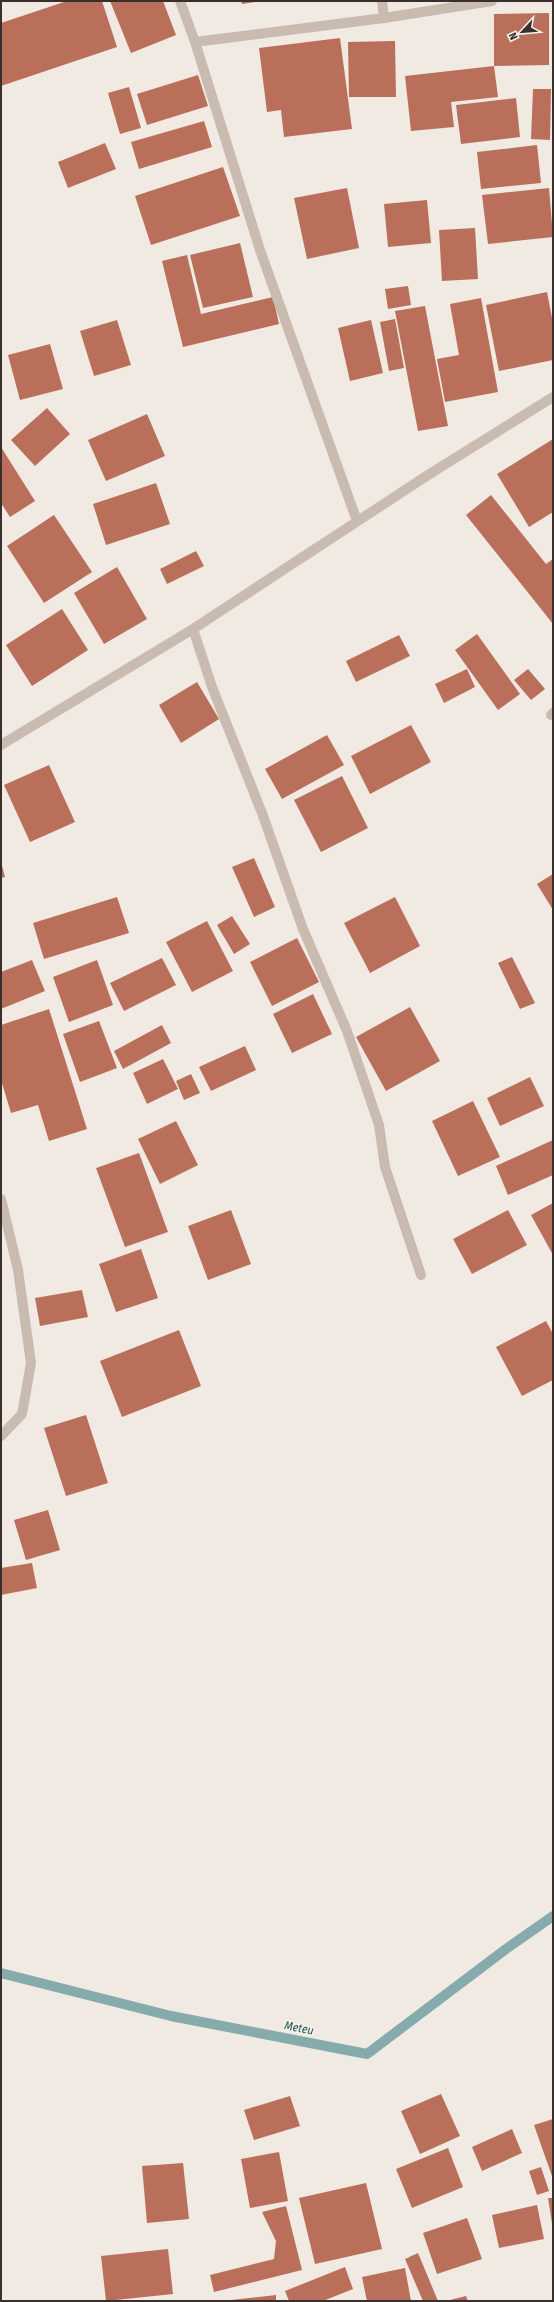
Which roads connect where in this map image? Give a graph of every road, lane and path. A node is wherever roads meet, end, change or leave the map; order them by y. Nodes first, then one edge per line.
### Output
1 (180, 1) edge
2 (382, 1) edge
3 (492, 1) edge
4 (384, 18) junction
5 (195, 42) junction
6 (553, 397) edge
7 (358, 521) junction
8 (193, 629) junction
9 (1, 745) edge
10 (1, 1199) edge
11 (421, 1274) dead end
12 (1, 1436) edge

1 - 5 street
2 - 4 street
3 - 4 street
4 - 5 street
5 - 7 street
6 - 7 street
7 - 8 street
8 - 9 street
8 - 11 street
10 - 12 street

